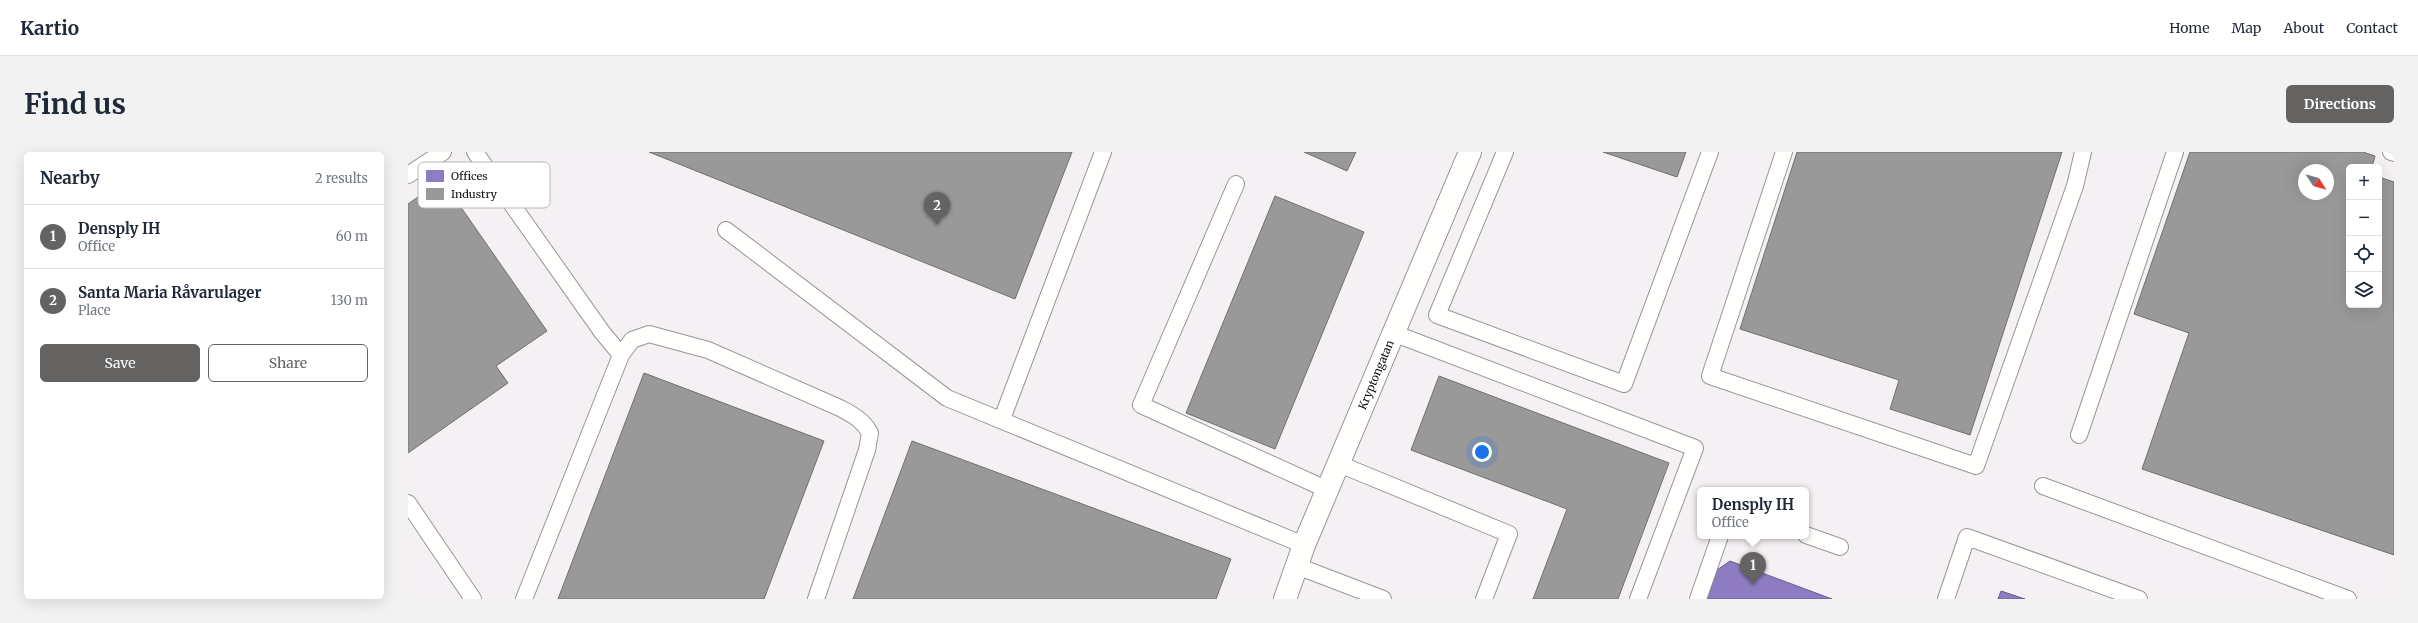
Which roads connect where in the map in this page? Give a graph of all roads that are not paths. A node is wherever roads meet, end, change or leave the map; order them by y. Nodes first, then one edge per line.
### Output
1 (443, 152) edge
2 (475, 152) edge
3 (1103, 152) edge
4 (1470, 152) edge
5 (1505, 152) edge
6 (1710, 152) edge
7 (1784, 152) edge
8 (2083, 152) edge
9 (2175, 152) edge
10 (428, 162) edge
11 (482, 162) edge
12 (418, 168) edge
13 (408, 175) edge
14 (1236, 184) dead end
15 (515, 208) edge
16 (726, 230) dead end
17 (1393, 333) junction
18 (621, 355) junction
19 (1002, 419) junction
20 (2079, 435) dead end
21 (1339, 464) junction
22 (2043, 486) dead end
23 (1328, 490) junction
24 (408, 503) edge
25 (1809, 536) edge
26 (1719, 539) edge
27 (1304, 545) junction
28 (1840, 548) dead end
29 (1297, 566) junction
30 (1358, 594) edge
31 (473, 599) edge
32 (524, 599) edge
33 (816, 599) edge
34 (1285, 599) edge
35 (1383, 599) edge
36 (1484, 599) edge
37 (1638, 599) edge
38 (1698, 599) edge
39 (1946, 599) edge
40 (2139, 599) edge
41 (2348, 599) edge

1 - 10 lane
2 - 11 lane
3 - 19 lane
4 - 17 street, Kryptongatan
5 - 6 lane
7 - 8 lane
9 - 20 lane
12 - 13 lane
14 - 23 lane
15 - 18 lane
16 - 19 lane
17 - 21 street, Kryptongatan
17 - 37 lane
18 - 32 lane
18 - 33 lane
19 - 27 lane
21 - 23 street, Kryptongatan
21 - 36 lane
22 - 41 lane
23 - 27 street, Kryptongatan
24 - 31 lane
25 - 28 lane
26 - 38 lane
27 - 29 street, Kryptongatan
29 - 30 lane
29 - 34 street, Kryptongatan
30 - 35 lane
39 - 40 lane

